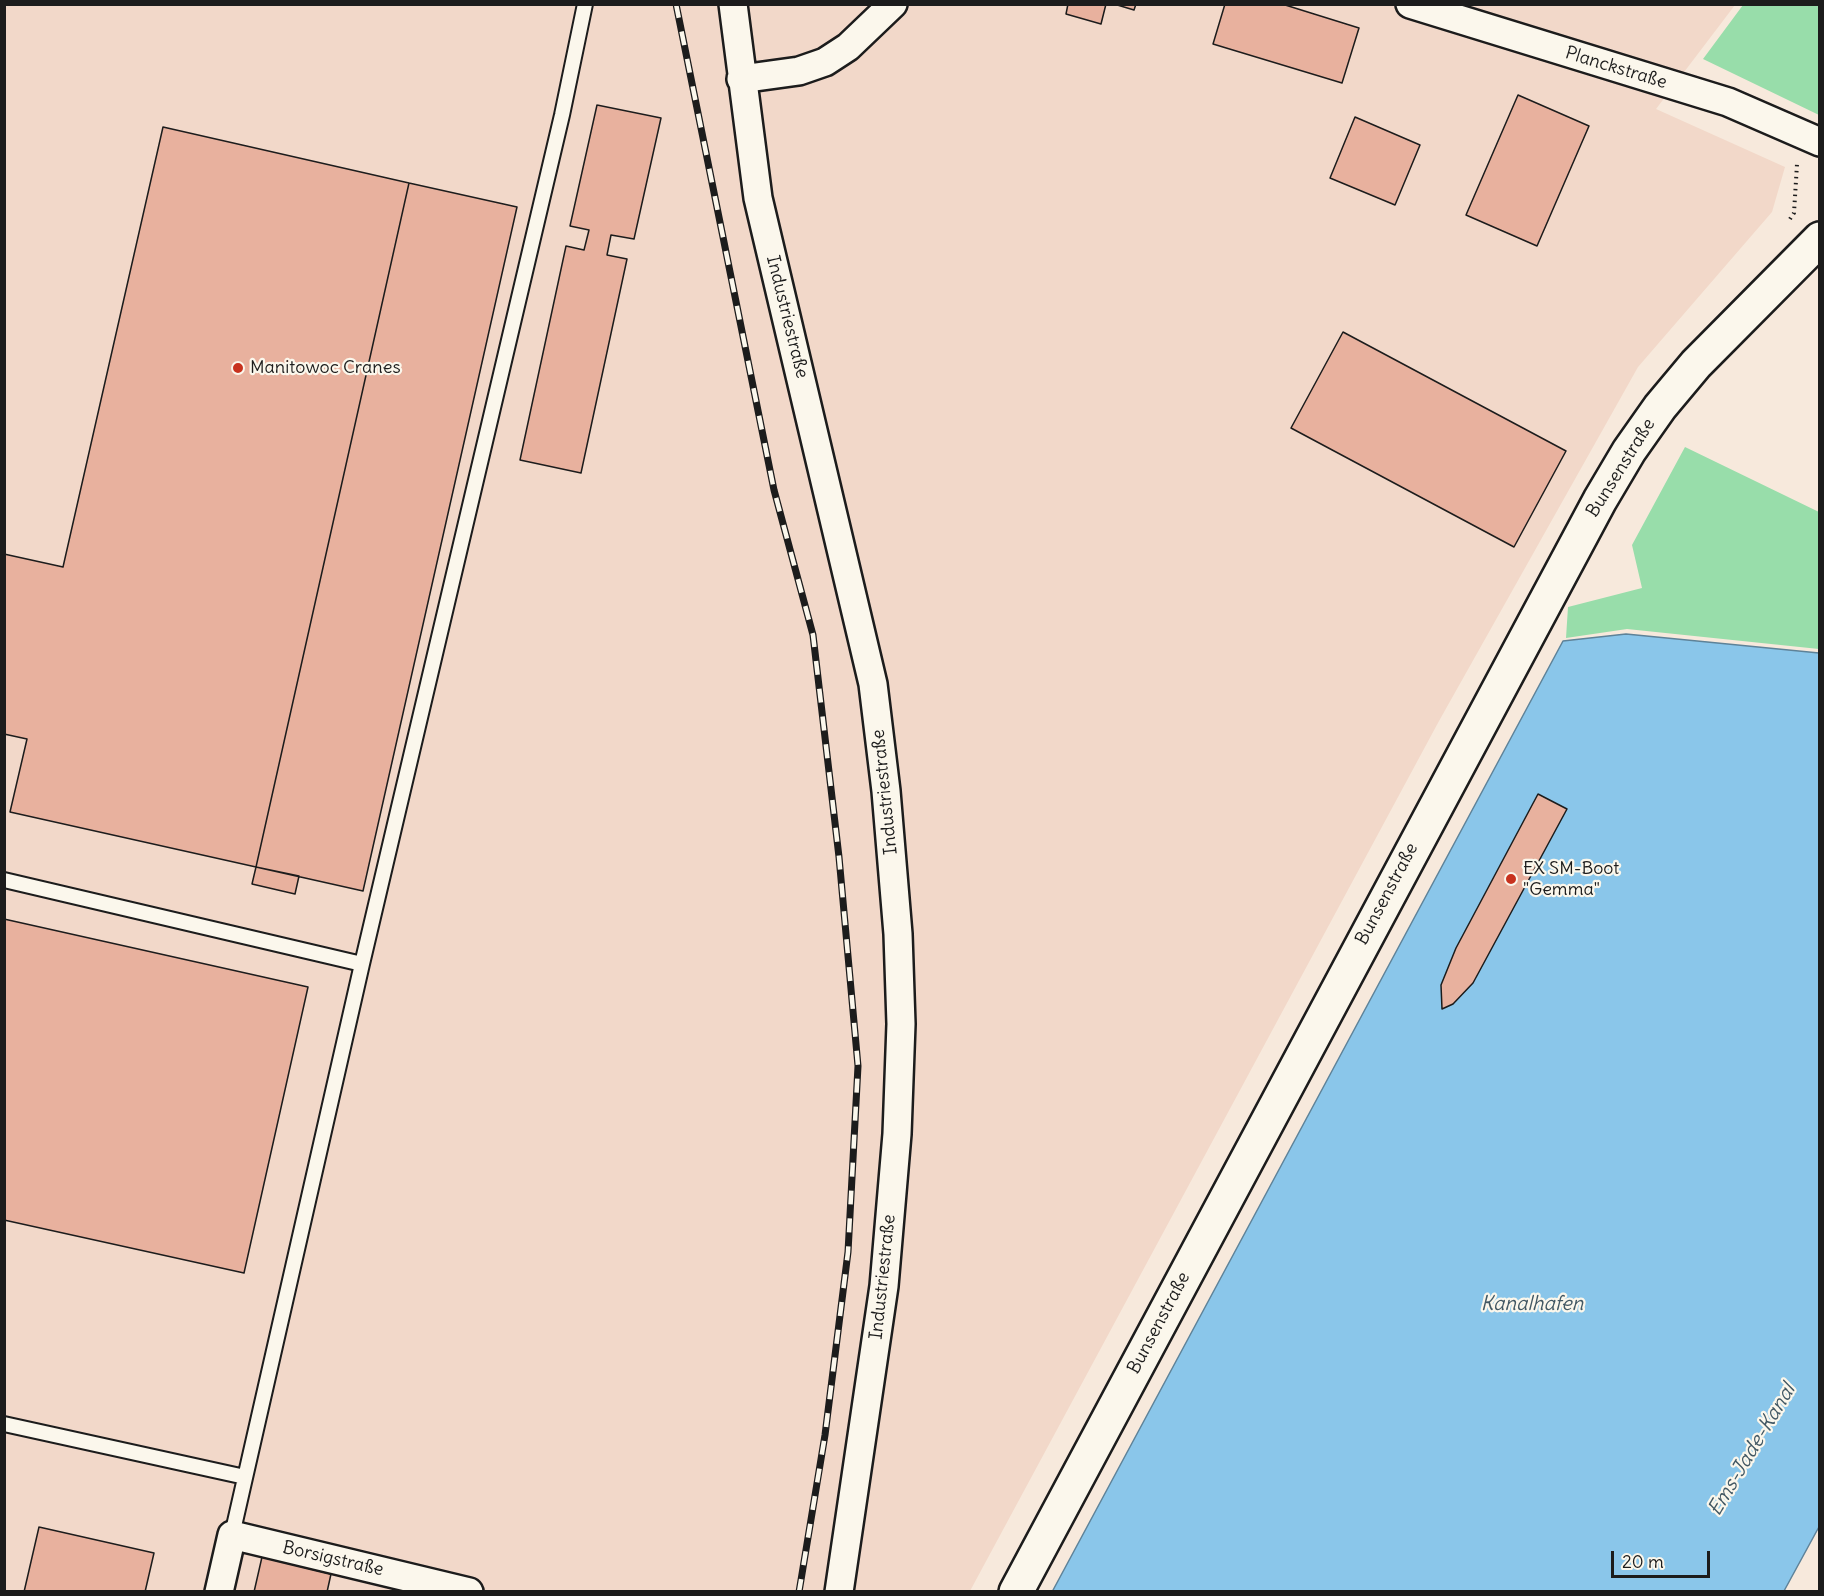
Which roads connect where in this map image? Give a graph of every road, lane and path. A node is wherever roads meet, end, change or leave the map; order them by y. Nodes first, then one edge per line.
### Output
1 (585, 4) edge
2 (733, 4) edge
3 (893, 4) edge
4 (1410, 4) edge
5 (741, 79) junction
6 (1820, 142) edge
7 (1820, 239) edge
8 (4, 880) edge
9 (362, 964) junction
10 (4, 1424) edge
11 (245, 1477) junction
12 (232, 1535) junction
13 (219, 1592) edge
14 (469, 1592) edge
15 (839, 1592) edge
16 (1016, 1592) edge

1 - 9 lane
2 - 5 street, Industriestraße
3 - 5 street
4 - 6 street, Planckstraße
5 - 15 street, Industriestraße
7 - 16 street, Bunsenstraße
8 - 9 lane
9 - 11 lane
10 - 11 lane
11 - 12 lane
12 - 13 street
12 - 14 street, Borsigstraße

